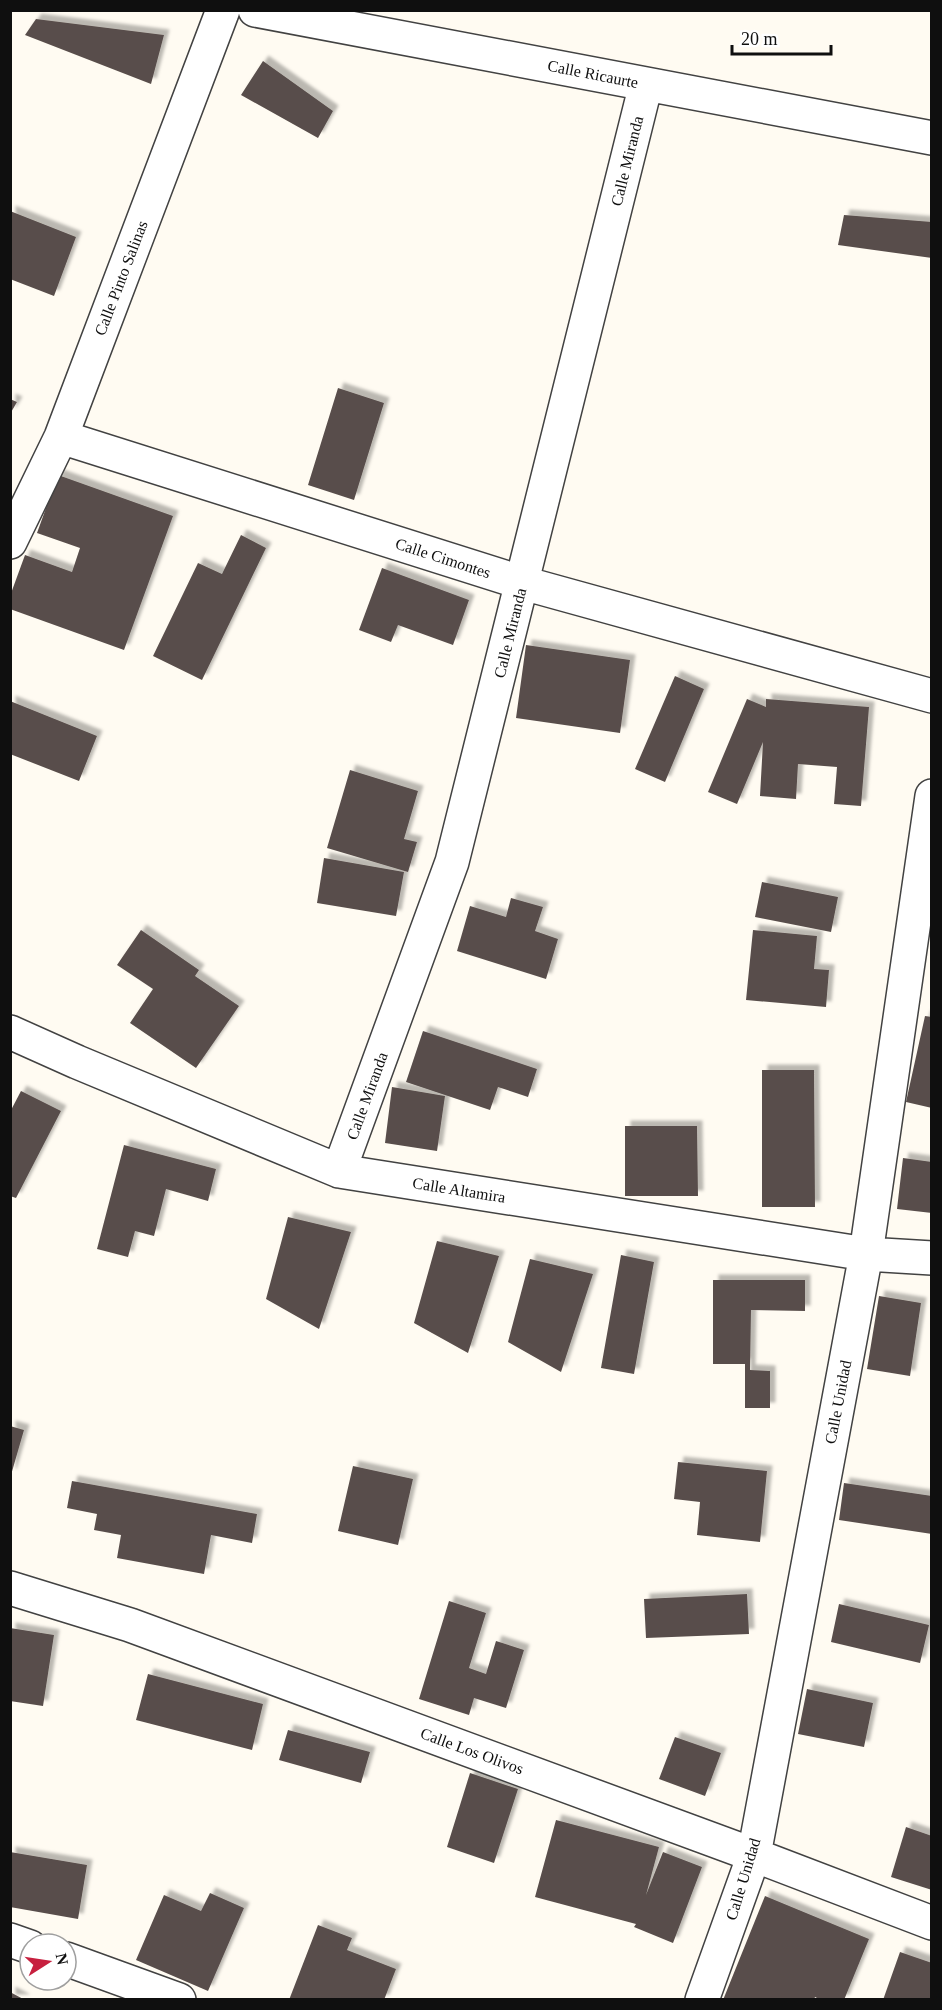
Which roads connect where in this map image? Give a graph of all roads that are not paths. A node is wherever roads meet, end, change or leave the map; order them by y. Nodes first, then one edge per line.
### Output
1 (223, 10) edge
2 (255, 10) edge
3 (646, 84) junction
4 (932, 138) edge
5 (61, 437) junction
6 (10, 542) edge
7 (523, 583) junction
8 (932, 696) edge
9 (932, 796) edge
10 (10, 1032) edge
11 (339, 1171) junction
12 (866, 1254) junction
13 (932, 1258) edge
14 (10, 1588) edge
15 (754, 1855) junction
16 (932, 1923) edge
17 (78, 1963) edge
18 (179, 2000) edge
19 (702, 2000) edge

1 - 5 street, Calle Pinto Salinas
2 - 3 street, Calle Ricaurte
3 - 4 street, Calle Ricaurte
3 - 7 street, Calle Miranda
5 - 6 street, Calle Pinto Salinas
5 - 7 street, Calle Cimontes
7 - 8 street, Calle Cimontes
7 - 11 street, Calle Miranda
9 - 12 street, Calle Unidad
10 - 11 street, Calle Altamira
11 - 12 street, Calle Altamira
12 - 13 street, Calle Altamira
12 - 15 street, Calle Unidad
14 - 15 street, Calle Los Olivos
15 - 16 street, Calle Los Olivos
15 - 19 street, Calle Unidad
17 - 18 street

